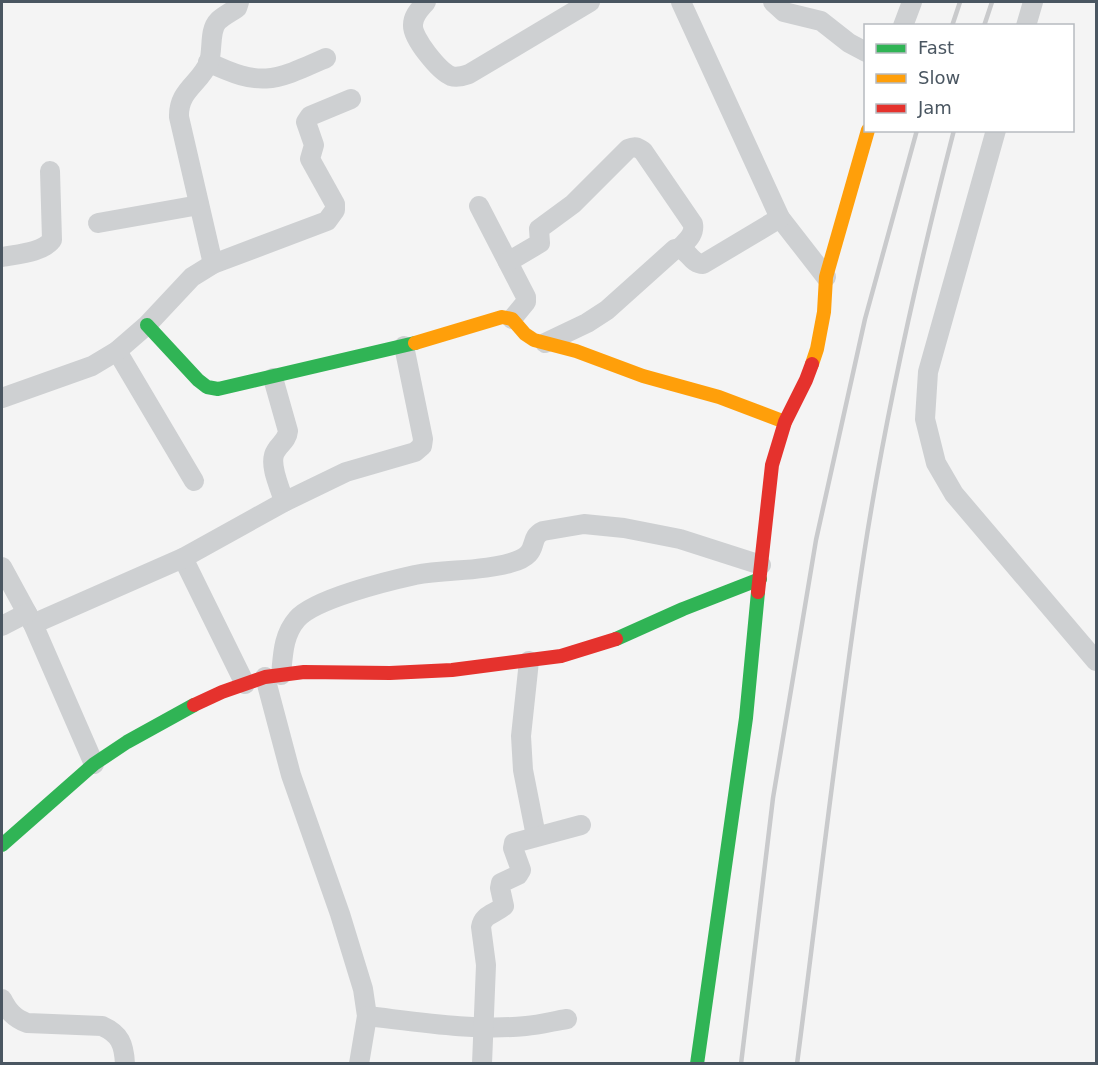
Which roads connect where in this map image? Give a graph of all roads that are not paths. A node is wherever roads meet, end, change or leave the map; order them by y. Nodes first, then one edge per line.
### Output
1 (239, 2) edge
2 (426, 2) edge
3 (590, 2) edge
4 (681, 2) edge
5 (772, 2) edge
6 (912, 2) edge
7 (1033, 2) edge
8 (904, 24) edge
9 (1027, 24) edge
10 (864, 51) edge
11 (326, 58) dead end
12 (208, 62) junction
13 (351, 99) dead end
14 (867, 132) edge
15 (995, 132) edge
16 (50, 171) dead end
17 (199, 205) junction
18 (479, 206) dead end
19 (780, 218) junction
20 (98, 223) dead end
21 (680, 248) junction
22 (2, 257) edge
23 (508, 262) junction
24 (213, 264) junction
25 (826, 277) junction
26 (512, 319) junction
27 (147, 325) junction
28 (545, 343) junction
29 (404, 346) junction
30 (117, 351) junction
31 (273, 378) junction
32 (2, 398) edge
33 (785, 422) junction
34 (194, 481) dead end
35 (284, 502) junction
36 (183, 558) junction
37 (2, 567) edge
38 (760, 572) junction
39 (30, 618) junction
40 (2, 626) edge
41 (529, 661) junction
42 (1096, 662) edge
43 (273, 676) junction
44 (245, 684) junction
45 (94, 764) junction
46 (581, 825) dead end
47 (536, 836) junction
48 (2, 845) edge
49 (2, 999) edge
50 (367, 1016) junction
51 (567, 1019) dead end
52 (484, 1027) junction
53 (125, 1064) edge
54 (359, 1064) edge
55 (482, 1064) edge
56 (697, 1064) edge

1 - 12 street
2 - 3 street
4 - 19 street
5 - 10 street
6 - 8 street
7 - 9 street
11 - 12 street
12 - 17 street
13 - 24 street
14 - 25 street
15 - 42 street
16 - 22 street
17 - 20 street
17 - 24 street
18 - 23 street
19 - 21 street
19 - 25 street
21 - 23 street
21 - 28 street
23 - 26 street
24 - 27 street
25 - 33 street
26 - 28 street
26 - 29 street
27 - 30 street
27 - 31 street
28 - 33 street
29 - 31 street
29 - 35 street
30 - 32 street
30 - 34 street
31 - 35 street
33 - 38 street
35 - 36 street
36 - 39 street
36 - 44 street
37 - 39 street
38 - 41 street
38 - 43 street
38 - 56 street
39 - 40 street
39 - 45 street
41 - 43 street
41 - 47 street
43 - 44 street
43 - 50 street
44 - 45 street
45 - 48 street
46 - 47 street
47 - 52 street
49 - 53 street
50 - 52 street
50 - 54 street
51 - 52 street
52 - 55 street

